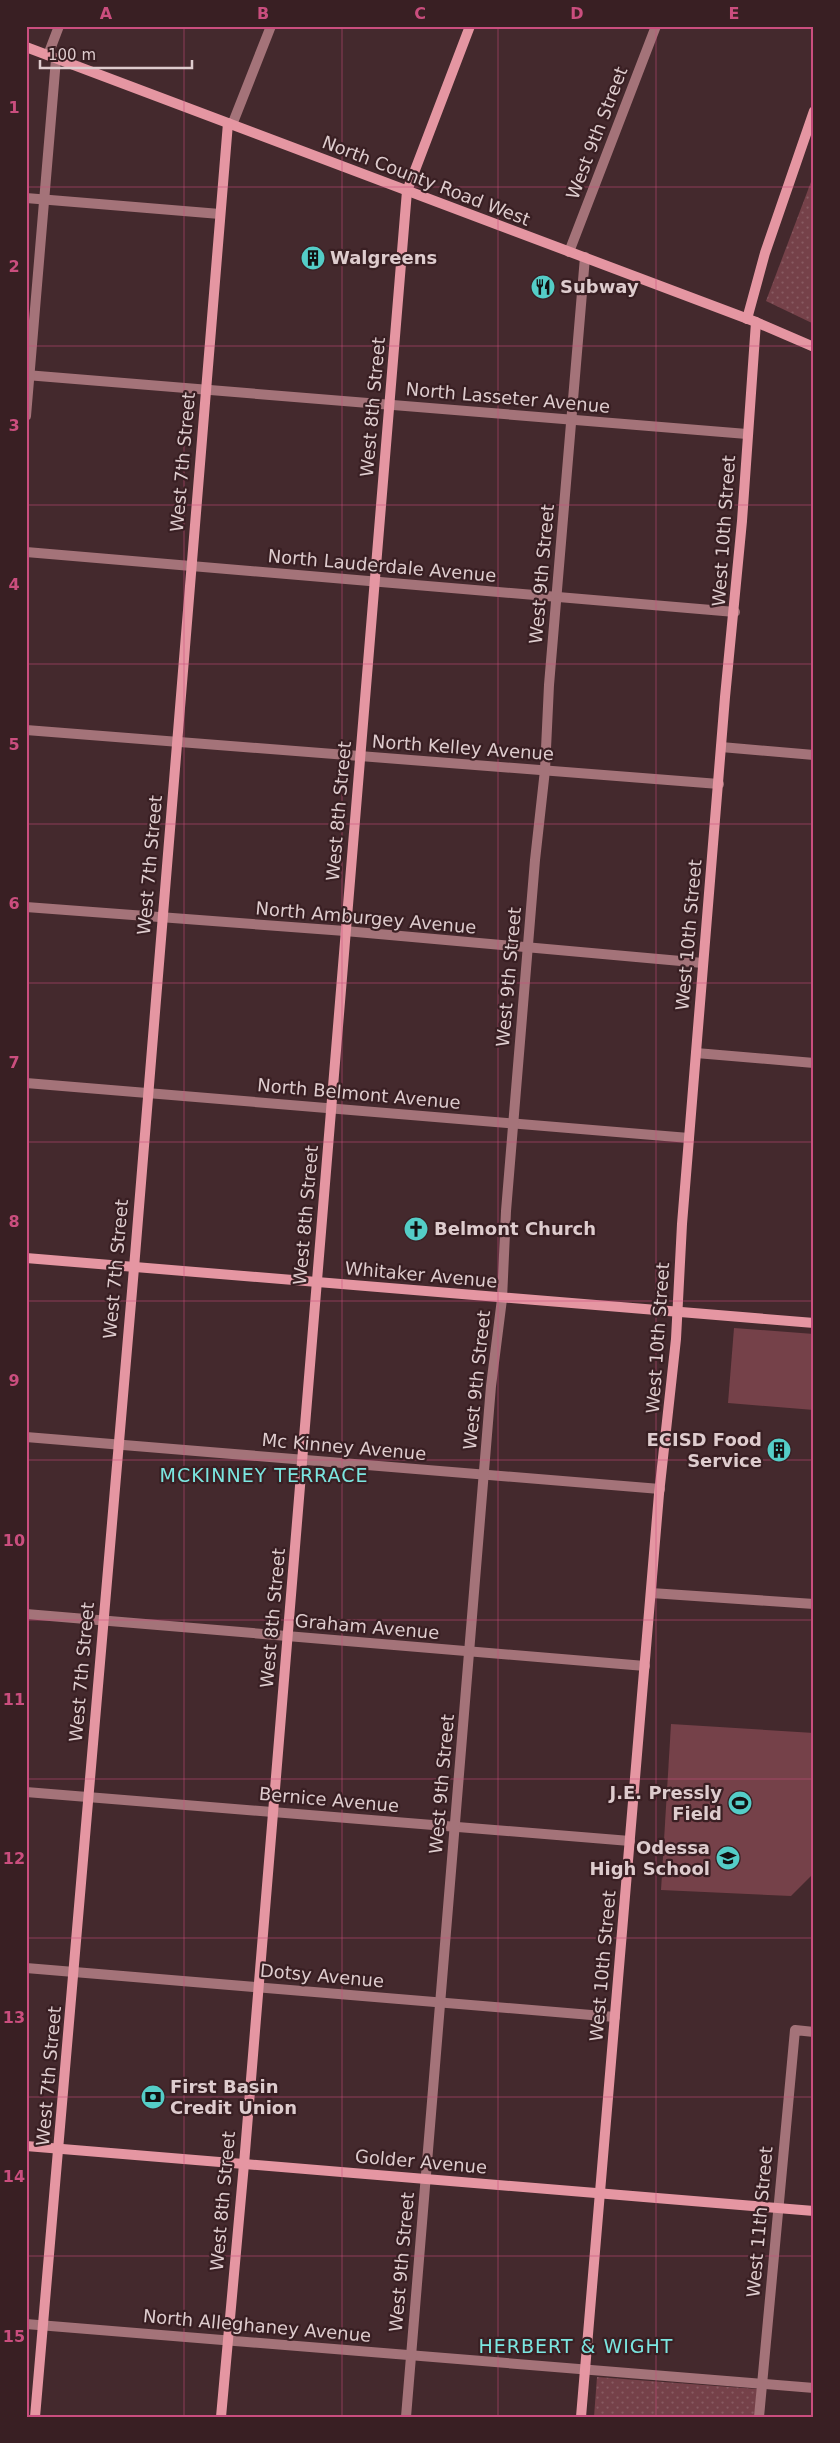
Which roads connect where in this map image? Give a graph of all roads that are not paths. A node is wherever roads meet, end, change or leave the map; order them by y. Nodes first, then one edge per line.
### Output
1 (59, 26) edge
2 (271, 26) edge
3 (470, 26) edge
4 (656, 26) edge
5 (26, 47) edge
6 (52, 57) junction
7 (814, 111) edge
8 (230, 124) junction
9 (407, 191) junction
10 (26, 198) edge
11 (44, 200) junction
12 (220, 214) junction
13 (569, 252) junction
14 (585, 258) junction
15 (752, 320) junction
16 (814, 347) edge
17 (28, 375) edge
18 (206, 390) junction
19 (390, 404) junction
20 (26, 416) edge
21 (571, 420) junction
22 (747, 434) junction
23 (26, 552) edge
24 (191, 566) junction
25 (374, 582) junction
26 (558, 597) junction
27 (735, 612) junction
28 (26, 730) edge
29 (176, 742) junction
30 (721, 747) junction
31 (814, 755) edge
32 (360, 757) junction
33 (545, 770) junction
34 (719, 784) junction
35 (26, 907) edge
36 (162, 918) junction
37 (345, 932) junction
38 (527, 948) junction
39 (703, 963) junction
40 (696, 1053) junction
41 (814, 1063) edge
42 (26, 1083) edge
43 (147, 1093) junction
44 (331, 1107) junction
45 (513, 1124) junction
46 (689, 1138) junction
47 (26, 1258) edge
48 (134, 1268) junction
49 (317, 1283) junction
50 (502, 1299) junction
51 (677, 1312) junction
52 (814, 1323) edge
53 (26, 1437) edge
54 (118, 1444) junction
55 (302, 1460) junction
56 (484, 1475) junction
57 (660, 1489) junction
58 (651, 1593) junction
59 (814, 1604) edge
60 (26, 1614) edge
61 (103, 1621) junction
62 (287, 1637) junction
63 (469, 1651) junction
64 (645, 1666) junction
65 (26, 1792) edge
66 (88, 1797) junction
67 (273, 1812) junction
68 (455, 1827) junction
69 (630, 1841) junction
70 (26, 1968) edge
71 (74, 1972) junction
72 (258, 1987) junction
73 (440, 2002) junction
74 (615, 2017) junction
75 (814, 2032) edge
76 (26, 2146) edge
77 (59, 2149) junction
78 (244, 2164) junction
79 (426, 2179) junction
80 (600, 2193) junction
81 (777, 2208) junction
82 (814, 2211) edge
83 (26, 2324) edge
84 (44, 2325) junction
85 (227, 2339) junction
86 (411, 2354) junction
87 (585, 2369) junction
88 (762, 2383) junction
89 (814, 2388) edge
90 (35, 2417) edge
91 (221, 2417) edge
92 (406, 2417) edge
93 (581, 2417) edge
94 (759, 2417) edge

1 - 6 street
2 - 8 street, West 7th Street
3 - 9 street, West 8th Street
4 - 13 street, West 9th Street
5 - 6 street, North County Road West
6 - 8 street, North County Road West
6 - 11 street
7 - 15 street, West 10th Street
8 - 9 street, North County Road West
8 - 12 street, West 7th Street
9 - 13 street, North County Road West
9 - 19 street, West 8th Street
10 - 11 street
11 - 12 street
11 - 17 street
12 - 18 street, West 7th Street
13 - 14 street, North County Road West
14 - 15 street, North County Road West
14 - 21 street, West 9th Street
15 - 16 street, North County Road West
15 - 22 street, West 10th Street
17 - 18 street, North Lasseter Avenue
17 - 20 street
18 - 19 street, North Lasseter Avenue
18 - 24 street, West 7th Street
19 - 21 street, North Lasseter Avenue
19 - 25 street, West 8th Street
21 - 22 street, North Lasseter Avenue
21 - 26 street, West 9th Street
22 - 27 street, West 10th Street
23 - 24 street, North Lauderdale Avenue
24 - 25 street, North Lauderdale Avenue
24 - 29 street, West 7th Street
25 - 26 street, North Lauderdale Avenue
25 - 32 street, West 8th Street
26 - 27 street, North Lauderdale Avenue
26 - 33 street, West 9th Street
27 - 30 street, West 10th Street
28 - 29 street, North Kelley Avenue
29 - 32 street, North Kelley Avenue
29 - 36 street, West 7th Street
30 - 31 street
30 - 34 street, West 10th Street
32 - 33 street, North Kelley Avenue
32 - 37 street, West 8th Street
33 - 34 street, North Kelley Avenue
33 - 38 street, West 9th Street
34 - 39 street, West 10th Street
35 - 36 street, North Amburgey Avenue
36 - 37 street, North Amburgey Avenue
36 - 43 street, West 7th Street
37 - 38 street, North Amburgey Avenue
37 - 44 street, West 8th Street
38 - 39 street, North Amburgey Avenue
38 - 45 street, West 9th Street
39 - 40 street, West 10th Street
40 - 41 street
40 - 46 street, West 10th Street
42 - 43 street, North Belmont Avenue
43 - 44 street, North Belmont Avenue
43 - 48 street, West 7th Street
44 - 45 street, North Belmont Avenue
44 - 49 street, West 8th Street
45 - 46 street, North Belmont Avenue
45 - 50 street, West 9th Street
46 - 51 street, West 10th Street
47 - 48 street, Whitaker Avenue
48 - 49 street, Whitaker Avenue
48 - 54 street, West 7th Street
49 - 50 street, Whitaker Avenue
49 - 55 street, West 8th Street
50 - 51 street, Whitaker Avenue
50 - 56 street, West 9th Street
51 - 52 street, Whitaker Avenue
51 - 57 street, West 10th Street
53 - 54 street, Mc Kinney Avenue
54 - 55 street, Mc Kinney Avenue
54 - 61 street, West 7th Street
55 - 56 street, Mc Kinney Avenue
55 - 62 street, West 8th Street
56 - 57 street, Mc Kinney Avenue
56 - 63 street, West 9th Street
57 - 58 street, West 10th Street
58 - 59 street
58 - 64 street, West 10th Street
60 - 61 street, Graham Avenue
61 - 62 street, Graham Avenue
61 - 66 street, West 7th Street
62 - 63 street, Graham Avenue
62 - 67 street, West 8th Street
63 - 64 street, Graham Avenue
63 - 68 street, West 9th Street
64 - 69 street, West 10th Street
65 - 66 street, Bernice Avenue
66 - 67 street, Bernice Avenue
66 - 71 street, West 7th Street
67 - 68 street, Bernice Avenue
67 - 72 street, West 8th Street
68 - 69 street, Bernice Avenue
68 - 73 street, West 9th Street
69 - 74 street, West 10th Street
70 - 71 street, Dotsy Avenue
71 - 72 street, Dotsy Avenue
71 - 77 street, West 7th Street
72 - 73 street, Dotsy Avenue
72 - 78 street, West 8th Street
73 - 74 street, Dotsy Avenue
73 - 79 street, West 9th Street
74 - 80 street, West 10th Street
75 - 81 street, West 11th Street
76 - 77 street, Golder Avenue
77 - 78 street, Golder Avenue
77 - 84 street, West 7th Street
78 - 79 street, Golder Avenue
78 - 85 street, West 8th Street
79 - 80 street, Golder Avenue
79 - 86 street, West 9th Street
80 - 81 street, Golder Avenue
80 - 87 street, West 10th Street
81 - 82 street, Golder Avenue
81 - 88 street, West 11th Street
83 - 84 street, North Alleghaney Avenue
84 - 85 street, North Alleghaney Avenue
84 - 90 street, West 7th Street
85 - 86 street, North Alleghaney Avenue
85 - 91 street, West 8th Street
86 - 87 street, North Alleghaney Avenue
86 - 92 street, West 9th Street
87 - 88 street, North Alleghaney Avenue
87 - 93 street, West 10th Street
88 - 89 street, North Alleghaney Avenue
88 - 94 street, West 11th Street

